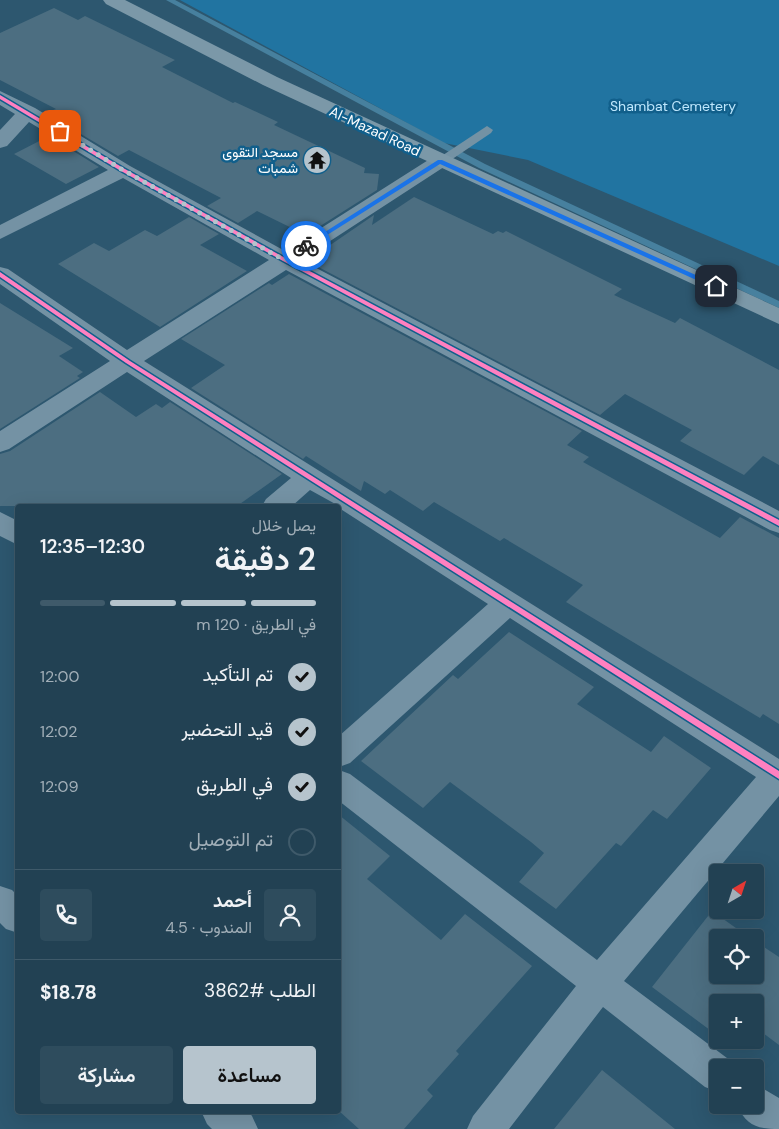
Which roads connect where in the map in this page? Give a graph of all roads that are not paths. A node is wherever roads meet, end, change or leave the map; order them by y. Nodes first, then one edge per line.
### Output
1 (112, 0) edge
2 (0, 97) edge
3 (28, 112) junction
4 (487, 130) dead end
5 (0, 142) edge
6 (440, 162) junction
7 (123, 170) junction
8 (0, 233) edge
9 (284, 260) junction
10 (0, 274) edge
11 (779, 317) edge
12 (128, 362) junction
13 (0, 443) edge
14 (309, 477) junction
15 (278, 504) edge
16 (0, 522) edge
17 (779, 523) edge
18 (15, 534) edge
19 (507, 604) junction
20 (341, 752) edge
21 (778, 774) edge
22 (341, 785) edge
23 (0, 901) edge
24 (15, 915) edge
25 (600, 983) junction
26 (709, 1067) edge
27 (764, 1110) edge
28 (223, 1114) edge
29 (779, 1121) edge
30 (239, 1129) edge
31 (486, 1129) edge

1 - 6 street, Al-Mazad Road
2 - 3 street
3 - 5 street
3 - 7 street
4 - 6 lane
6 - 9 street
6 - 11 street, Al-Mazad Road
7 - 8 street
7 - 9 street
9 - 12 street
9 - 17 street
10 - 12 street
12 - 13 street
12 - 14 street
14 - 15 street
14 - 19 street
16 - 18 street
19 - 20 street
19 - 21 street
21 - 25 street
22 - 25 street
23 - 24 street
25 - 26 street
25 - 31 street
27 - 29 street
28 - 30 street

